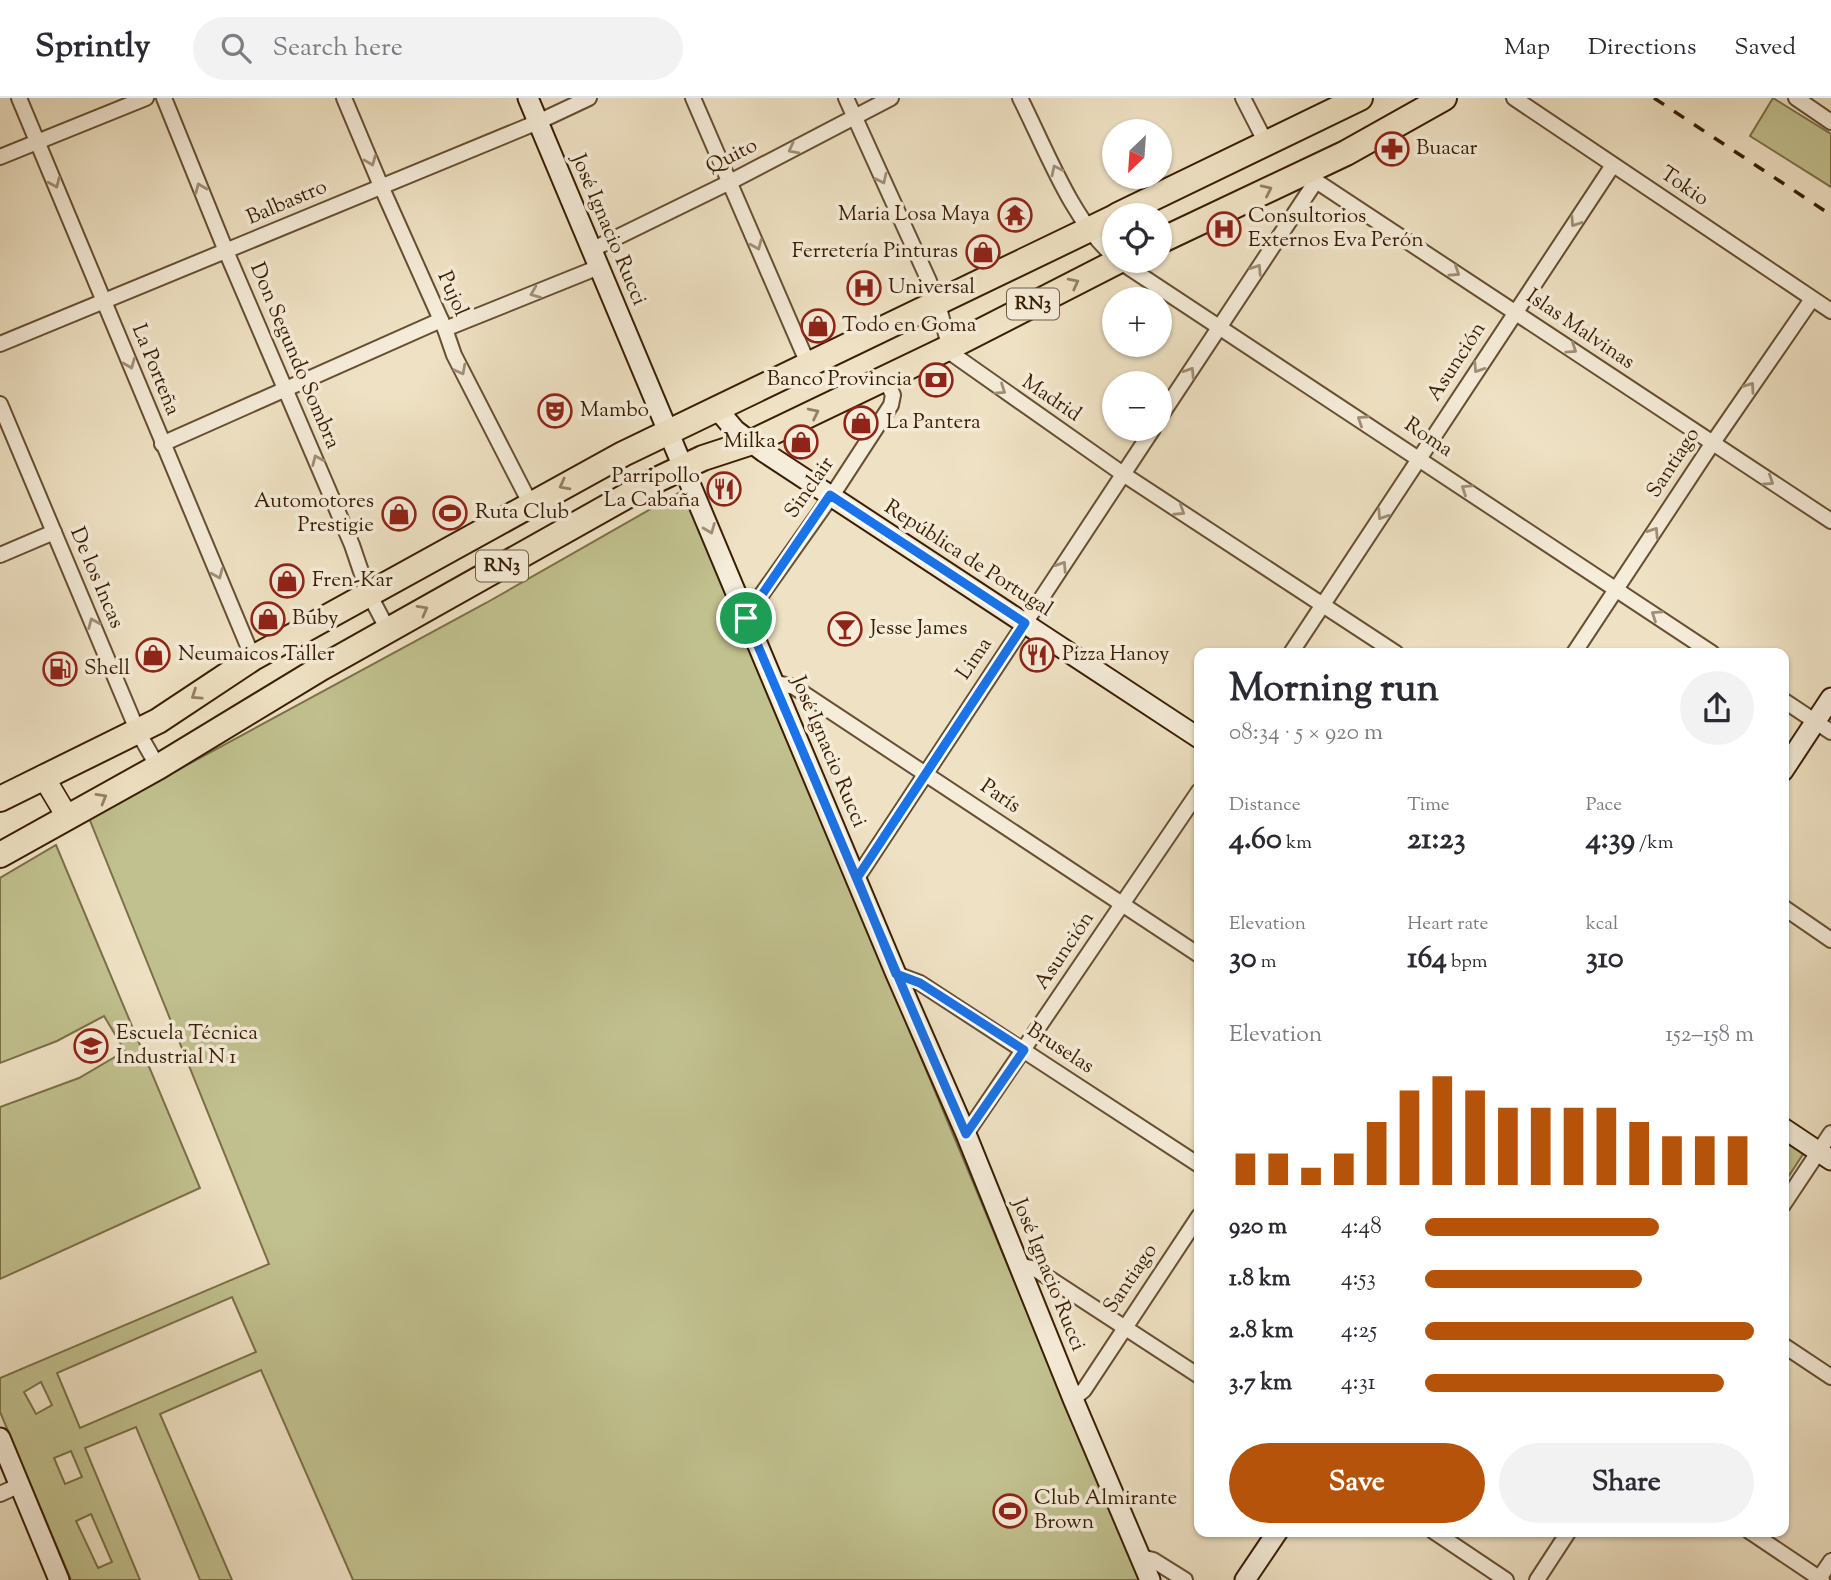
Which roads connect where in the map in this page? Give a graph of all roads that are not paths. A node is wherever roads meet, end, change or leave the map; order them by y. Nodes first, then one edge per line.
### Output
1 (19, 98) edge
2 (146, 98) edge
3 (163, 98) edge
4 (344, 98) edge
5 (528, 98) edge
6 (589, 98) edge
7 (693, 98) edge
8 (846, 98) edge
9 (891, 98) edge
10 (1020, 98) edge
11 (1243, 98) edge
12 (1360, 98) edge
13 (1444, 98) edge
14 (1514, 98) edge
15 (1796, 98) edge
16 (853, 117) junction
17 (538, 122) junction
18 (1831, 122) edge
19 (37, 141) junction
20 (1266, 143) junction
21 (0, 157) edge
22 (1613, 165) junction
23 (1313, 175) junction
24 (730, 182) junction
25 (381, 187) junction
26 (1143, 203) edge
27 (1102, 223) edge
28 (1088, 230) junction
29 (1172, 236) edge
30 (1102, 244) edge
31 (226, 251) junction
32 (595, 259) junction
33 (1102, 268) edge
34 (1137, 273) edge
35 (1812, 299) junction
36 (104, 301) junction
37 (938, 304) junction
38 (1515, 311) junction
39 (1831, 311) edge
40 (443, 324) junction
41 (1220, 326) junction
42 (0, 344) edge
43 (948, 348) junction
44 (809, 366) junction
45 (885, 378) junction
46 (287, 388) junction
47 (1172, 399) edge
48 (0, 404) edge
49 (718, 410) junction
50 (668, 431) junction
51 (1145, 441) edge
52 (752, 442) junction
53 (162, 444) junction
54 (1712, 444) junction
55 (1420, 457) junction
56 (684, 466) junction
57 (1123, 474) junction
58 (830, 495) junction
59 (530, 503) junction
60 (1831, 520) edge
61 (54, 532) junction
62 (0, 555) edge
63 (1617, 589) junction
64 (368, 592) junction
65 (1323, 605) junction
66 (746, 618) junction
67 (1025, 623) junction
68 (386, 627) junction
69 (1294, 648) edge
70 (1388, 648) edge
71 (1577, 648) edge
72 (1705, 648) edge
73 (253, 657) junction
74 (773, 682) junction
75 (1831, 698) edge
76 (1789, 704) edge
77 (1823, 727) edge
78 (138, 732) junction
79 (1194, 735) edge
80 (1789, 764) edge
81 (158, 767) junction
82 (925, 772) junction
83 (43, 776) junction
84 (1194, 798) edge
85 (0, 799) edge
86 (68, 818) junction
87 (0, 855) edge
88 (857, 878) junction
89 (1122, 904) junction
90 (1789, 911) edge
91 (1831, 940) edge
92 (1194, 952) edge
93 (896, 974) junction
94 (1024, 1050) junction
95 (1789, 1132) edge
96 (1831, 1133) edge
97 (966, 1134) junction
98 (1825, 1156) edge
99 (1194, 1162) edge
100 (1789, 1198) edge
101 (1194, 1223) edge
102 (1019, 1265) junction
103 (1124, 1327) junction
104 (1789, 1349) edge
105 (1194, 1373) edge
106 (1831, 1377) edge
107 (1073, 1399) junction
108 (0, 1438) edge
109 (20, 1485) junction
110 (0, 1494) edge
111 (1274, 1537) edge
112 (1442, 1537) edge
113 (1565, 1537) edge
114 (1758, 1537) edge
115 (1141, 1558) junction
116 (1831, 1561) edge
117 (1820, 1579) edge
118 (59, 1580) edge
119 (1150, 1580) edge
120 (1185, 1580) edge
121 (1245, 1580) edge
122 (1506, 1580) edge
123 (1537, 1580) edge

1 - 19 street, La Porteña
2 - 19 street
31 -> 3 street, Don Segundo Sombra
4 -> 25 street, Pujol
5 - 17 street, José Ignacio Rucci
6 - 17 street, Balbastro
7 - 24 street
8 - 16 street
9 - 16 street, Quito
28 -> 10 street, Roma
11 - 20 street
12 - 20 highway, RN3
13 - 23 highway
14 - 22 street, Tokio
15 - 18 street
16 -> 24 street, Quito
16 -> 37 street
17 - 25 street, Balbastro
17 - 32 street, José Ignacio Rucci
19 - 21 street
19 -> 36 street, La Porteña
20 - 26 highway, RN3
22 - 35 street, Tokio
22 -> 38 street, Asunción
29 -> 23 highway
23 -> 38 street, Islas Malvinas
41 -> 23 street
24 - 32 street, Quito
24 -> 44 street
25 - 31 street, Balbastro
25 - 40 street, Pujol
27 - 28 highway, RN3
28 - 30 street, Roma
28 - 37 highway, RN3
31 - 36 street, Balbastro
31 - 46 street, Don Segundo Sombra
32 -> 40 street, Quito
32 - 50 street, José Ignacio Rucci
43 -> 33 highway, RN3
34 - 41 street, Roma
35 - 39 street, Tokio
54 -> 35 street, Santiago
36 - 42 street, Balbastro
36 -> 53 street, La Porteña
37 - 43 street
37 - 44 highway, RN3
38 -> 54 street, Islas Malvinas
38 -> 55 street, Asunción
40 - 46 street, Quito
40 -> 59 street, Pujol
47 -> 41 street
55 -> 41 street, Roma
43 - 45 highway, RN3
43 -> 57 street, Madrid
44 - 49 highway, RN3
52 -> 45 highway, RN3
45 - 58 street, Sinclair
46 - 53 street, Quito
64 -> 46 street, Don Segundo Sombra
48 - 61 street, De los Incas
49 - 50 highway, RN3
49 - 52 street, República de Portugal
50 - 56 street, José Ignacio Rucci
50 -> 59 highway, RN3
51 - 57 street, Lima
52 - 56 highway, RN3
52 - 58 street, República de Portugal
53 -> 73 street, La Porteña
54 -> 60 street, Islas Malvinas
63 -> 54 street, Santiago
63 -> 55 street, Roma
55 -> 65 street, Asunción
56 -> 66 street, José Ignacio Rucci
68 -> 56 highway, RN3
57 -> 65 street, Madrid
67 -> 57 street, Lima
58 - 66 street, Sinclair
58 - 67 street, República de Portugal
59 - 64 highway, RN3
61 - 62 street
78 -> 61 street, De los Incas
63 - 71 street, Santiago
72 -> 63 street, Roma
64 - 68 street, Don Segundo Sombra
64 - 73 highway, RN3
65 - 69 street, Asunción
65 - 70 street, Madrid
66 - 74 street, José Ignacio Rucci
67 - 79 street, República de Portugal
67 - 82 street, Lima
68 - 81 highway, RN3
73 -> 78 highway, RN3
74 - 82 street, París
74 - 88 street, José Ignacio Rucci
75 - 77 street
76 - 77 street
77 - 80 street
78 - 81 street, De los Incas
78 - 83 highway, RN3
86 -> 81 highway, RN3
82 - 88 street, Lima
82 - 89 street, París
83 - 85 highway, RN3
83 - 86 main road
84 - 89 street, Asunción
86 - 87 highway, RN3
88 - 93 street, José Ignacio Rucci
89 - 92 street, París
89 - 94 street, Asunción
90 - 91 street
93 - 94 street, Bruselas
93 - 97 street, José Ignacio Rucci
94 - 97 street, Asunción
94 - 99 street, Bruselas
95 - 98 street
96 - 98 street
97 - 102 street, José Ignacio Rucci
98 - 100 street
101 - 103 street, Santiago
102 - 103 street
102 - 107 street, José Ignacio Rucci
103 - 105 street
103 - 107 street, Santiago
104 - 106 street
107 - 115 street, José Ignacio Rucci
108 - 109 street
109 - 110 street
109 - 118 street
111 - 121 street
112 - 122 street
113 - 123 street
114 - 117 street
115 - 119 street, José Ignacio Rucci
115 - 120 street
116 - 117 street

